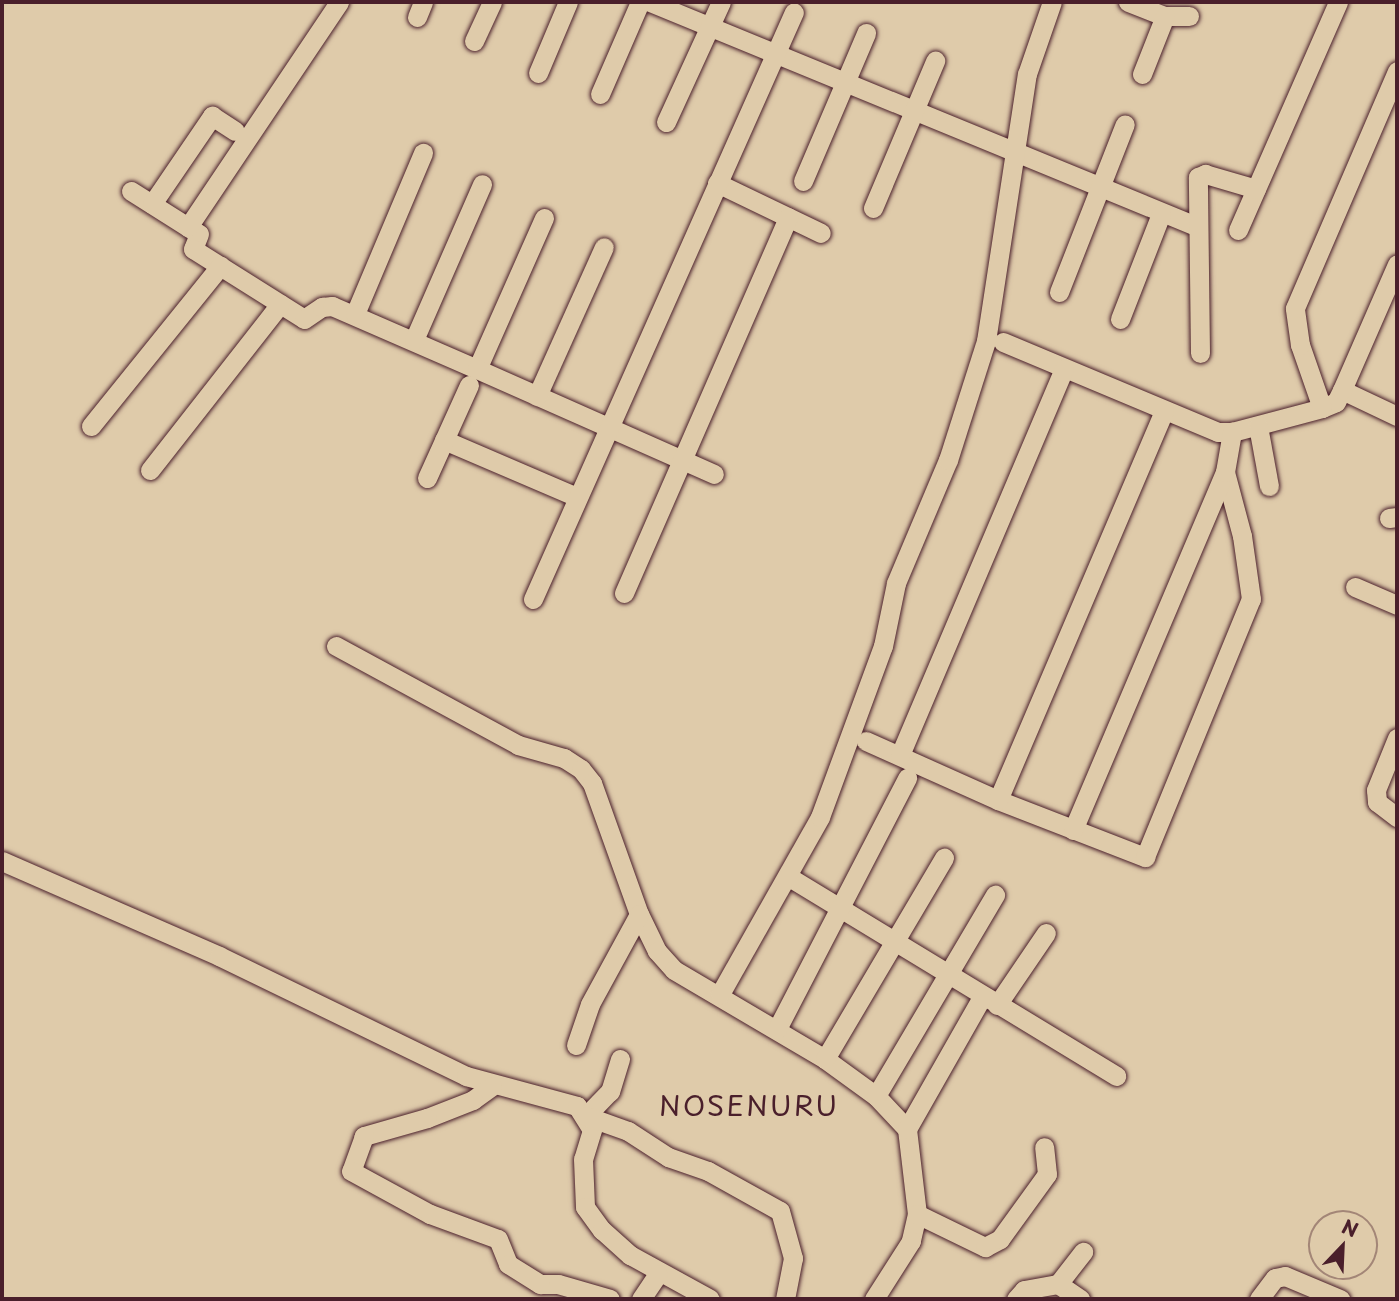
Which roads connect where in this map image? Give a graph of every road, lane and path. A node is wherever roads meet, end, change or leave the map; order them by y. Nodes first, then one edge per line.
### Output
1 (339, 2) edge
2 (492, 2) edge
3 (568, 2) edge
4 (640, 2) edge
5 (650, 2) edge
6 (721, 2) edge
7 (1052, 2) edge
8 (1128, 2) edge
9 (1338, 2) edge
10 (794, 12) dead end
11 (1165, 16) junction
12 (1189, 16) dead end
13 (710, 26) junction
14 (866, 33) dead end
15 (474, 41) dead end
16 (776, 53) junction
17 (935, 61) dead end
18 (1397, 71) edge
19 (538, 73) dead end
20 (1142, 74) dead end
21 (846, 82) junction
22 (600, 94) dead end
23 (915, 110) junction
24 (666, 122) dead end
25 (1125, 124) dead end
26 (235, 131) dead end
27 (1015, 151) junction
28 (423, 153) dead end
29 (803, 181) dead end
30 (717, 183) junction
31 (482, 184) dead end
32 (1100, 188) junction
33 (1256, 189) junction
34 (131, 191) dead end
35 (152, 204) junction
36 (873, 208) dead end
37 (1161, 214) junction
38 (788, 217) junction
39 (544, 218) dead end
40 (1196, 226) junction
41 (188, 227) junction
42 (1238, 230) dead end
43 (821, 233) dead end
44 (604, 247) dead end
45 (1397, 264) edge
46 (220, 266) junction
47 (1059, 292) dead end
48 (280, 304) junction
49 (355, 314) junction
50 (1120, 319) dead end
51 (414, 340) junction
52 (1003, 342) dead end
53 (1200, 354) dead end
54 (1064, 369) junction
55 (473, 377) junction
56 (1342, 390) junction
57 (537, 397) junction
58 (1322, 408) junction
59 (1164, 411) junction
60 (1397, 416) edge
61 (91, 426) dead end
62 (1258, 426) junction
63 (607, 428) junction
64 (1232, 432) junction
65 (444, 440) junction
66 (681, 460) junction
67 (150, 470) dead end
68 (1224, 472) junction
69 (714, 474) dead end
70 (427, 478) dead end
71 (1269, 486) dead end
72 (577, 496) junction
73 (1355, 587) dead end
74 (624, 593) dead end
75 (533, 599) dead end
76 (1397, 605) edge
77 (336, 646) dead end
78 (1397, 738) edge
79 (866, 741) dead end
80 (900, 755) junction
81 (907, 778) dead end
82 (998, 800) junction
83 (1397, 817) edge
84 (1073, 830) junction
85 (944, 858) dead end
86 (2, 861) edge
87 (789, 877) junction
88 (995, 895) dead end
89 (841, 910) junction
90 (639, 914) junction
91 (1046, 933) dead end
92 (895, 942) junction
93 (948, 973) junction
94 (720, 994) junction
95 (990, 1001) junction
96 (777, 1029) junction
97 (576, 1045) dead end
98 (620, 1059) dead end
99 (825, 1059) junction
100 (1116, 1076) dead end
101 (492, 1086) junction
102 (876, 1096) junction
103 (586, 1116) junction
104 (907, 1129) junction
105 (1044, 1147) dead end
106 (917, 1214) junction
107 (1083, 1252) dead end
108 (658, 1274) junction
109 (1058, 1284) junction
110 (610, 1299) edge
111 (641, 1299) edge
112 (710, 1299) edge
113 (785, 1299) edge
114 (874, 1299) edge
115 (1016, 1299) edge
116 (1080, 1299) edge
117 (1259, 1299) edge
118 (1340, 1299) edge

1 - 41 street
2 - 15 street
3 - 19 street
4 - 22 street
5 - 13 street
6 - 13 street
7 - 27 street
8 - 11 street
9 - 33 street
10 - 16 street
11 - 12 street
11 - 20 street
13 - 16 street
13 - 24 street
14 - 21 street
16 - 21 street
16 - 30 street
17 - 23 street
18 - 58 street
21 - 23 street
21 - 29 street
23 - 27 street
23 - 36 street
25 - 32 street
26 - 35 street
27 - 32 street
27 - 87 street
28 - 49 street
30 - 38 street
30 - 63 street
31 - 51 street
32 - 37 street
32 - 47 street
33 - 40 street
33 - 42 street
34 - 35 street
35 - 41 street
37 - 40 street
37 - 50 street
38 - 43 street
38 - 66 street
39 - 55 street
40 - 53 street
41 - 46 street
44 - 57 street
45 - 56 street
46 - 48 street
46 - 61 street
48 - 49 street
48 - 67 street
49 - 51 street
51 - 55 street
52 - 54 street
54 - 59 street
54 - 80 street
55 - 57 street
55 - 65 street
56 - 58 street
56 - 60 street
57 - 63 street
58 - 62 street
59 - 64 street
59 - 82 street
62 - 64 street
62 - 71 street
63 - 66 street
63 - 72 street
64 - 68 street
65 - 70 street
65 - 72 street
66 - 69 street
66 - 74 street
68 - 84 street
68 - 84 street
72 - 75 street
73 - 76 street
77 - 90 street
78 - 83 street
79 - 80 street
80 - 82 street
81 - 89 street
82 - 84 street
85 - 92 street
86 - 101 street
87 - 89 street
87 - 94 street
88 - 93 street
89 - 92 street
89 - 96 street
90 - 94 street
90 - 97 street
91 - 95 street
92 - 93 street
92 - 99 street
93 - 95 street
93 - 102 street
94 - 96 street
95 - 100 street
95 - 104 street
96 - 99 street
98 - 103 street
99 - 102 street
101 - 103 street
101 - 110 street
102 - 104 street
103 - 108 street
103 - 113 street
104 - 106 street
105 - 106 street
106 - 114 street
107 - 109 street
108 - 111 street
108 - 112 street
109 - 115 street
109 - 116 street
117 - 118 street

